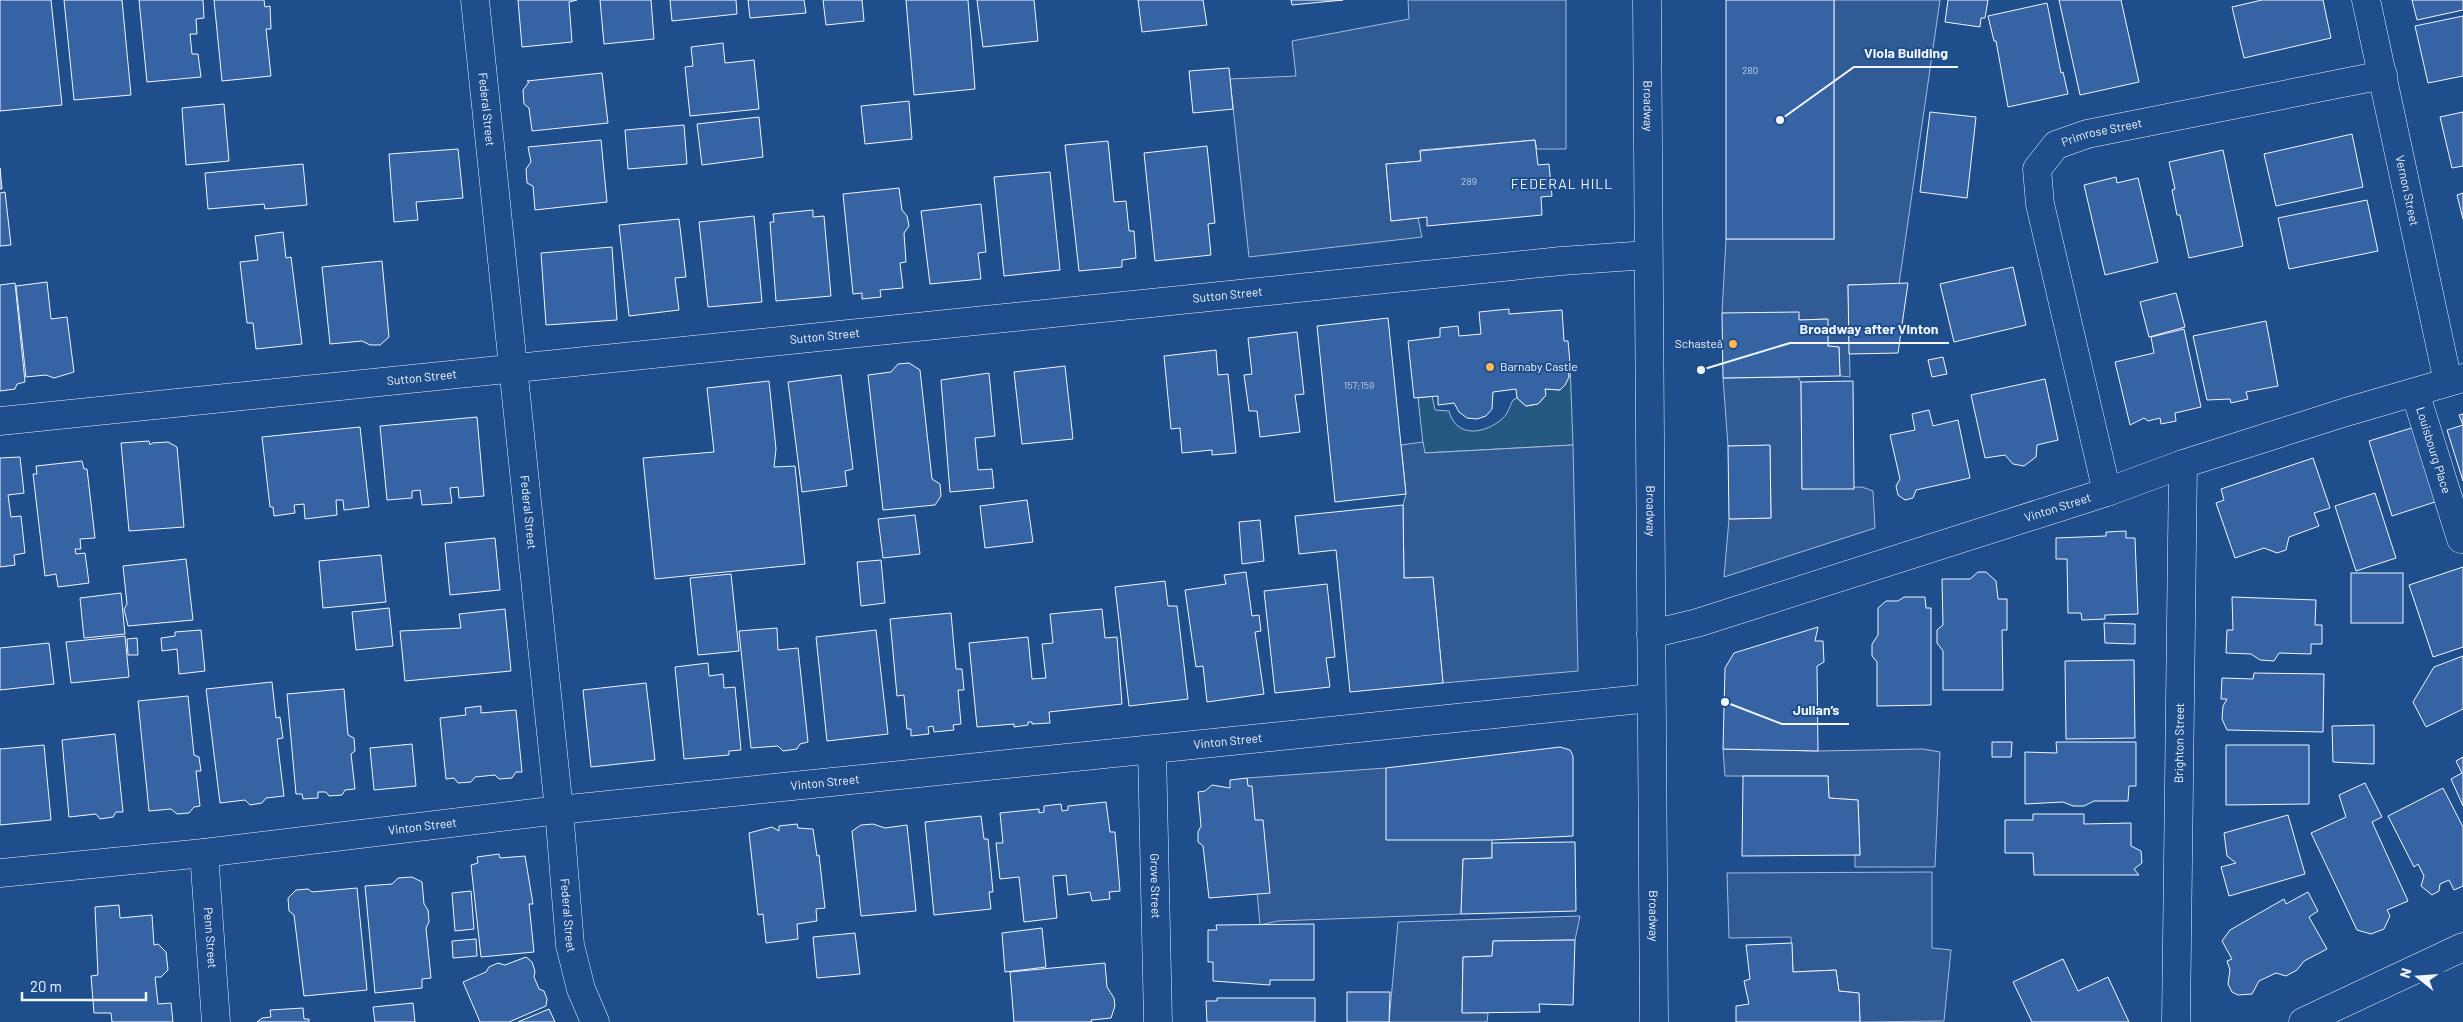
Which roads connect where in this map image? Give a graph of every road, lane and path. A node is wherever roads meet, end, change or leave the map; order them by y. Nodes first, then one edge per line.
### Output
1 (474, 0) edge
2 (1647, 0) edge
3 (2366, 0) edge
4 (2383, 75) junction
5 (1648, 255) junction
6 (513, 368) junction
7 (2456, 380) edge
8 (2415, 392) junction
9 (0, 421) edge
10 (2183, 464) junction
11 (2107, 492) junction
12 (2461, 539) dead end
13 (1651, 634) junction
14 (1651, 698) junction
15 (1152, 750) junction
16 (560, 810) junction
17 (204, 853) junction
18 (0, 873) edge
19 (2463, 947) edge
20 (216, 1022) edge
21 (595, 1022) edge
22 (1158, 1022) edge
23 (1654, 1022) edge
24 (2176, 1022) edge
25 (2303, 1022) edge

1 - 6 street, Federal Street
2 - 5 street, Broadway
3 - 4 street, Vernon Street
4 - 7 street, Vernon Street
4 - 11 street, Primrose Street
5 - 6 street, Sutton Street
5 - 13 street, Broadway
6 - 9 street, Sutton Street
6 - 16 street, Federal Street
7 - 8 street, Vinton Street
8 - 10 street, Vinton Street
8 - 12 street, Louisbourg Place
10 - 11 street, Vinton Street
10 - 24 street, Brighton Street
11 - 13 street, Vinton Street
13 - 14 street, Broadway
14 - 15 street, Vinton Street
14 - 23 street, Broadway
15 - 16 street, Vinton Street
15 - 22 street, Grove Street
16 - 17 street, Vinton Street
16 - 21 street, Federal Street
17 - 18 street, Vinton Street
17 - 20 street, Penn Street
19 - 25 street

